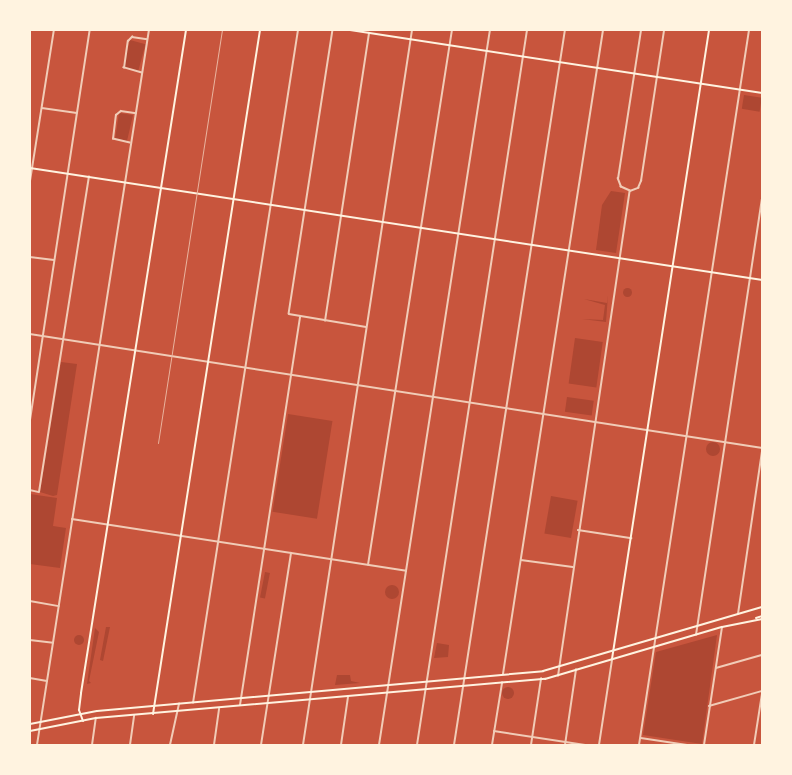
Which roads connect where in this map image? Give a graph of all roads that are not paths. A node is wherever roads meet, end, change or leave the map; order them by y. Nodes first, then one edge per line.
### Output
1 (54, 30) edge
2 (90, 30) edge
3 (149, 30) edge
4 (186, 30) edge
5 (260, 30) edge
6 (298, 30) edge
7 (333, 30) edge
8 (350, 30) edge
9 (412, 30) edge
10 (452, 30) edge
11 (490, 30) edge
12 (527, 30) edge
13 (565, 30) edge
14 (603, 30) edge
15 (641, 30) edge
16 (664, 30) edge
17 (709, 30) edge
18 (749, 30) edge
19 (369, 33) junction
20 (147, 39) junction
21 (411, 40) junction
22 (449, 46) junction
23 (487, 51) junction
24 (523, 57) junction
25 (560, 62) junction
26 (597, 68) junction
27 (142, 73) junction
28 (634, 74) junction
29 (657, 77) junction
30 (700, 84) junction
31 (740, 90) junction
32 (762, 93) edge
33 (42, 108) junction
34 (77, 113) junction
35 (136, 113) junction
36 (131, 143) junction
37 (31, 168) edge
38 (68, 174) junction
39 (89, 177) junction
40 (30, 181) edge
41 (125, 182) junction
42 (160, 188) junction
43 (630, 191) junction
44 (234, 199) junction
45 (762, 200) edge
46 (271, 205) junction
47 (305, 210) junction
48 (341, 215) junction
49 (382, 222) junction
50 (421, 228) junction
51 (459, 234) junction
52 (495, 239) junction
53 (532, 245) junction
54 (568, 250) junction
55 (30, 257) edge
56 (620, 258) junction
57 (54, 260) junction
58 (672, 266) junction
59 (712, 272) junction
60 (750, 278) junction
61 (762, 280) edge
62 (300, 318) junction
63 (324, 321) junction
64 (366, 328) junction
65 (30, 334) edge
66 (42, 336) junction
67 (63, 340) junction
68 (99, 345) junction
69 (135, 350) junction
70 (208, 362) junction
71 (246, 367) junction
72 (291, 375) junction
73 (359, 385) junction
74 (395, 391) junction
75 (433, 396) junction
76 (470, 402) junction
77 (31, 407) edge
78 (506, 408) junction
79 (544, 413) junction
80 (30, 420) edge
81 (595, 421) junction
82 (647, 430) junction
83 (687, 436) junction
84 (725, 442) junction
85 (762, 448) edge
86 (762, 451) edge
87 (30, 490) edge
88 (72, 519) junction
89 (107, 525) junction
90 (578, 530) junction
91 (181, 536) junction
92 (631, 538) junction
93 (218, 542) junction
94 (264, 549) junction
95 (291, 553) junction
96 (332, 559) junction
97 (521, 560) junction
98 (368, 565) junction
99 (573, 567) junction
100 (406, 571) junction
101 (30, 601) edge
102 (59, 606) junction
103 (762, 607) edge
104 (738, 614) junction
105 (762, 618) edge
106 (697, 626) junction
107 (722, 627) junction
108 (696, 635) junction
109 (656, 639) junction
110 (30, 640) edge
111 (53, 643) junction
112 (655, 647) junction
113 (613, 651) junction
114 (762, 655) edge
115 (612, 660) junction
116 (558, 668) junction
117 (716, 668) junction
118 (576, 670) junction
119 (503, 676) junction
120 (558, 676) junction
121 (30, 678) edge
122 (464, 679) junction
123 (541, 679) junction
124 (47, 681) junction
125 (426, 682) junction
126 (502, 683) junction
127 (388, 686) junction
128 (463, 687) junction
129 (425, 690) junction
130 (311, 693) junction
131 (762, 693) edge
132 (386, 694) junction
133 (269, 696) junction
134 (348, 697) junction
135 (241, 699) junction
136 (310, 700) junction
137 (193, 703) junction
138 (179, 704) junction
139 (268, 704) junction
140 (240, 706) junction
141 (710, 706) junction
142 (154, 707) junction
143 (219, 709) junction
144 (175, 712) junction
145 (153, 714) junction
146 (80, 715) junction
147 (134, 716) junction
148 (96, 718) junction
149 (83, 721) junction
150 (41, 722) junction
151 (30, 724) edge
152 (40, 729) junction
153 (30, 731) edge
154 (494, 732) junction
155 (532, 737) junction
156 (640, 738) junction
157 (566, 742) junction
158 (679, 744) edge
159 (37, 745) edge
160 (92, 745) edge
161 (130, 745) edge
162 (170, 745) edge
163 (214, 745) edge
164 (261, 745) edge
165 (303, 745) edge
166 (341, 745) edge
167 (379, 745) edge
168 (417, 745) edge
169 (454, 745) edge
170 (492, 745) edge
171 (530, 745) edge
172 (565, 745) edge
173 (585, 745) edge
174 (599, 745) edge
175 (640, 745) edge
176 (688, 745) edge
177 (704, 745) edge
178 (754, 745) edge

1 - 33 street
2 - 34 street
3 - 20 street
4 - 42 main road
5 - 44 main road
6 - 46 street
7 - 47 street
8 - 19 main road
9 - 21 street
10 - 22 street
11 - 23 street
12 - 24 street
13 - 25 street
14 - 26 street
15 - 28 street
16 - 29 street
17 - 30 main road
18 - 31 street
19 - 21 main road
19 - 48 street
20 - 27 street
20 - 27 street
21 - 22 main road
21 - 49 street
22 - 23 main road
22 - 50 street
23 - 24 main road
23 - 51 street
24 - 25 main road
24 - 52 street
25 - 26 main road
25 - 53 street
26 - 28 main road
26 - 54 street
27 - 35 street
28 - 29 main road
28 - 43 street
29 - 30 main road
29 - 43 street
30 - 31 main road
30 - 58 main road
31 - 32 main road
31 - 59 street
33 - 34 street
33 - 37 street
34 - 38 street
35 - 36 street
35 - 36 street
36 - 41 street
37 - 38 main road
37 - 40 street
38 - 39 main road
38 - 57 street
39 - 41 main road
39 - 67 street
41 - 42 main road
41 - 68 street
42 - 44 main road
42 - 69 main road
43 - 56 street
44 - 46 main road
44 - 70 main road
45 - 60 street
46 - 47 main road
46 - 71 street
47 - 48 main road
47 - 62 street
48 - 49 main road
48 - 63 street
49 - 50 main road
49 - 64 street
50 - 51 main road
50 - 74 street
51 - 52 main road
51 - 75 street
52 - 53 main road
52 - 76 street
53 - 54 main road
53 - 78 street
54 - 56 main road
54 - 79 street
55 - 57 street
56 - 58 main road
56 - 81 street
57 - 66 street
58 - 59 main road
58 - 82 main road
59 - 60 main road
59 - 83 street
60 - 61 main road
60 - 84 street
62 - 63 street
62 - 72 street
63 - 64 street
64 - 73 street
65 - 66 street
66 - 67 street
66 - 77 street
67 - 68 street
67 - 87 street
68 - 69 street
68 - 88 street
69 - 70 street
69 - 89 main road
70 - 71 street
70 - 91 main road
71 - 72 street
71 - 93 street
72 - 73 street
72 - 94 street
73 - 74 street
73 - 96 street
74 - 75 street
74 - 98 street
75 - 76 street
75 - 100 street
76 - 78 street
76 - 125 street
77 - 80 street
78 - 79 street
78 - 122 street
79 - 81 street
79 - 97 street
81 - 82 street
81 - 90 street
82 - 83 street
82 - 92 main road
83 - 84 street
83 - 109 street
84 - 85 street
84 - 106 street
86 - 104 street
88 - 89 street
88 - 102 street
89 - 91 street
89 - 146 main road
90 - 92 street
90 - 99 street
91 - 93 street
91 - 142 main road
92 - 113 main road
93 - 94 street
93 - 137 street
94 - 95 street
94 - 135 street
95 - 96 street
95 - 133 street
96 - 98 street
96 - 130 street
97 - 99 street
97 - 119 street
98 - 100 street
99 - 116 street
100 - 127 street
101 - 102 street
102 - 111 street
103 - 104 main road
104 - 106 main road
105 - 107 main road
106 - 108 street
106 - 109 main road
107 - 108 main road
107 - 117 street
108 - 112 main road
109 - 112 street
109 - 113 main road
110 - 111 street
111 - 124 street
112 - 115 main road
112 - 156 street
113 - 115 main road
113 - 116 main road
114 - 117 street
115 - 118 main road
115 - 174 street
116 - 119 main road
116 - 120 street
117 - 141 street
118 - 120 main road
118 - 157 street
119 - 122 main road
120 - 123 main road
121 - 124 street
122 - 125 main road
122 - 128 street
123 - 126 main road
123 - 155 street
124 - 150 street
125 - 127 main road
125 - 129 street
126 - 128 main road
126 - 154 street
127 - 130 main road
127 - 132 street
128 - 129 main road
128 - 169 street
129 - 132 main road
129 - 168 street
130 - 133 main road
130 - 136 street
131 - 141 street
131 - 178 street
132 - 134 main road
132 - 167 street
133 - 135 main road
133 - 139 street
134 - 136 main road
134 - 166 street
135 - 137 main road
135 - 140 street
136 - 139 main road
136 - 165 street
137 - 138 main road
138 - 142 main road
138 - 144 street
139 - 140 main road
139 - 164 street
140 - 143 main road
141 - 177 street
142 - 145 main road
142 - 146 main road
143 - 144 main road
143 - 163 street
144 - 145 main road
144 - 162 street
145 - 147 main road
146 - 149 main road
146 - 150 main road
147 - 148 main road
147 - 161 street
148 - 149 main road
148 - 160 street
149 - 152 main road
150 - 151 main road
150 - 152 street
152 - 153 main road
152 - 159 street
154 - 155 street
154 - 170 street
155 - 157 street
155 - 171 street
156 - 158 street
156 - 175 street
157 - 172 street
157 - 173 street
158 - 176 street

